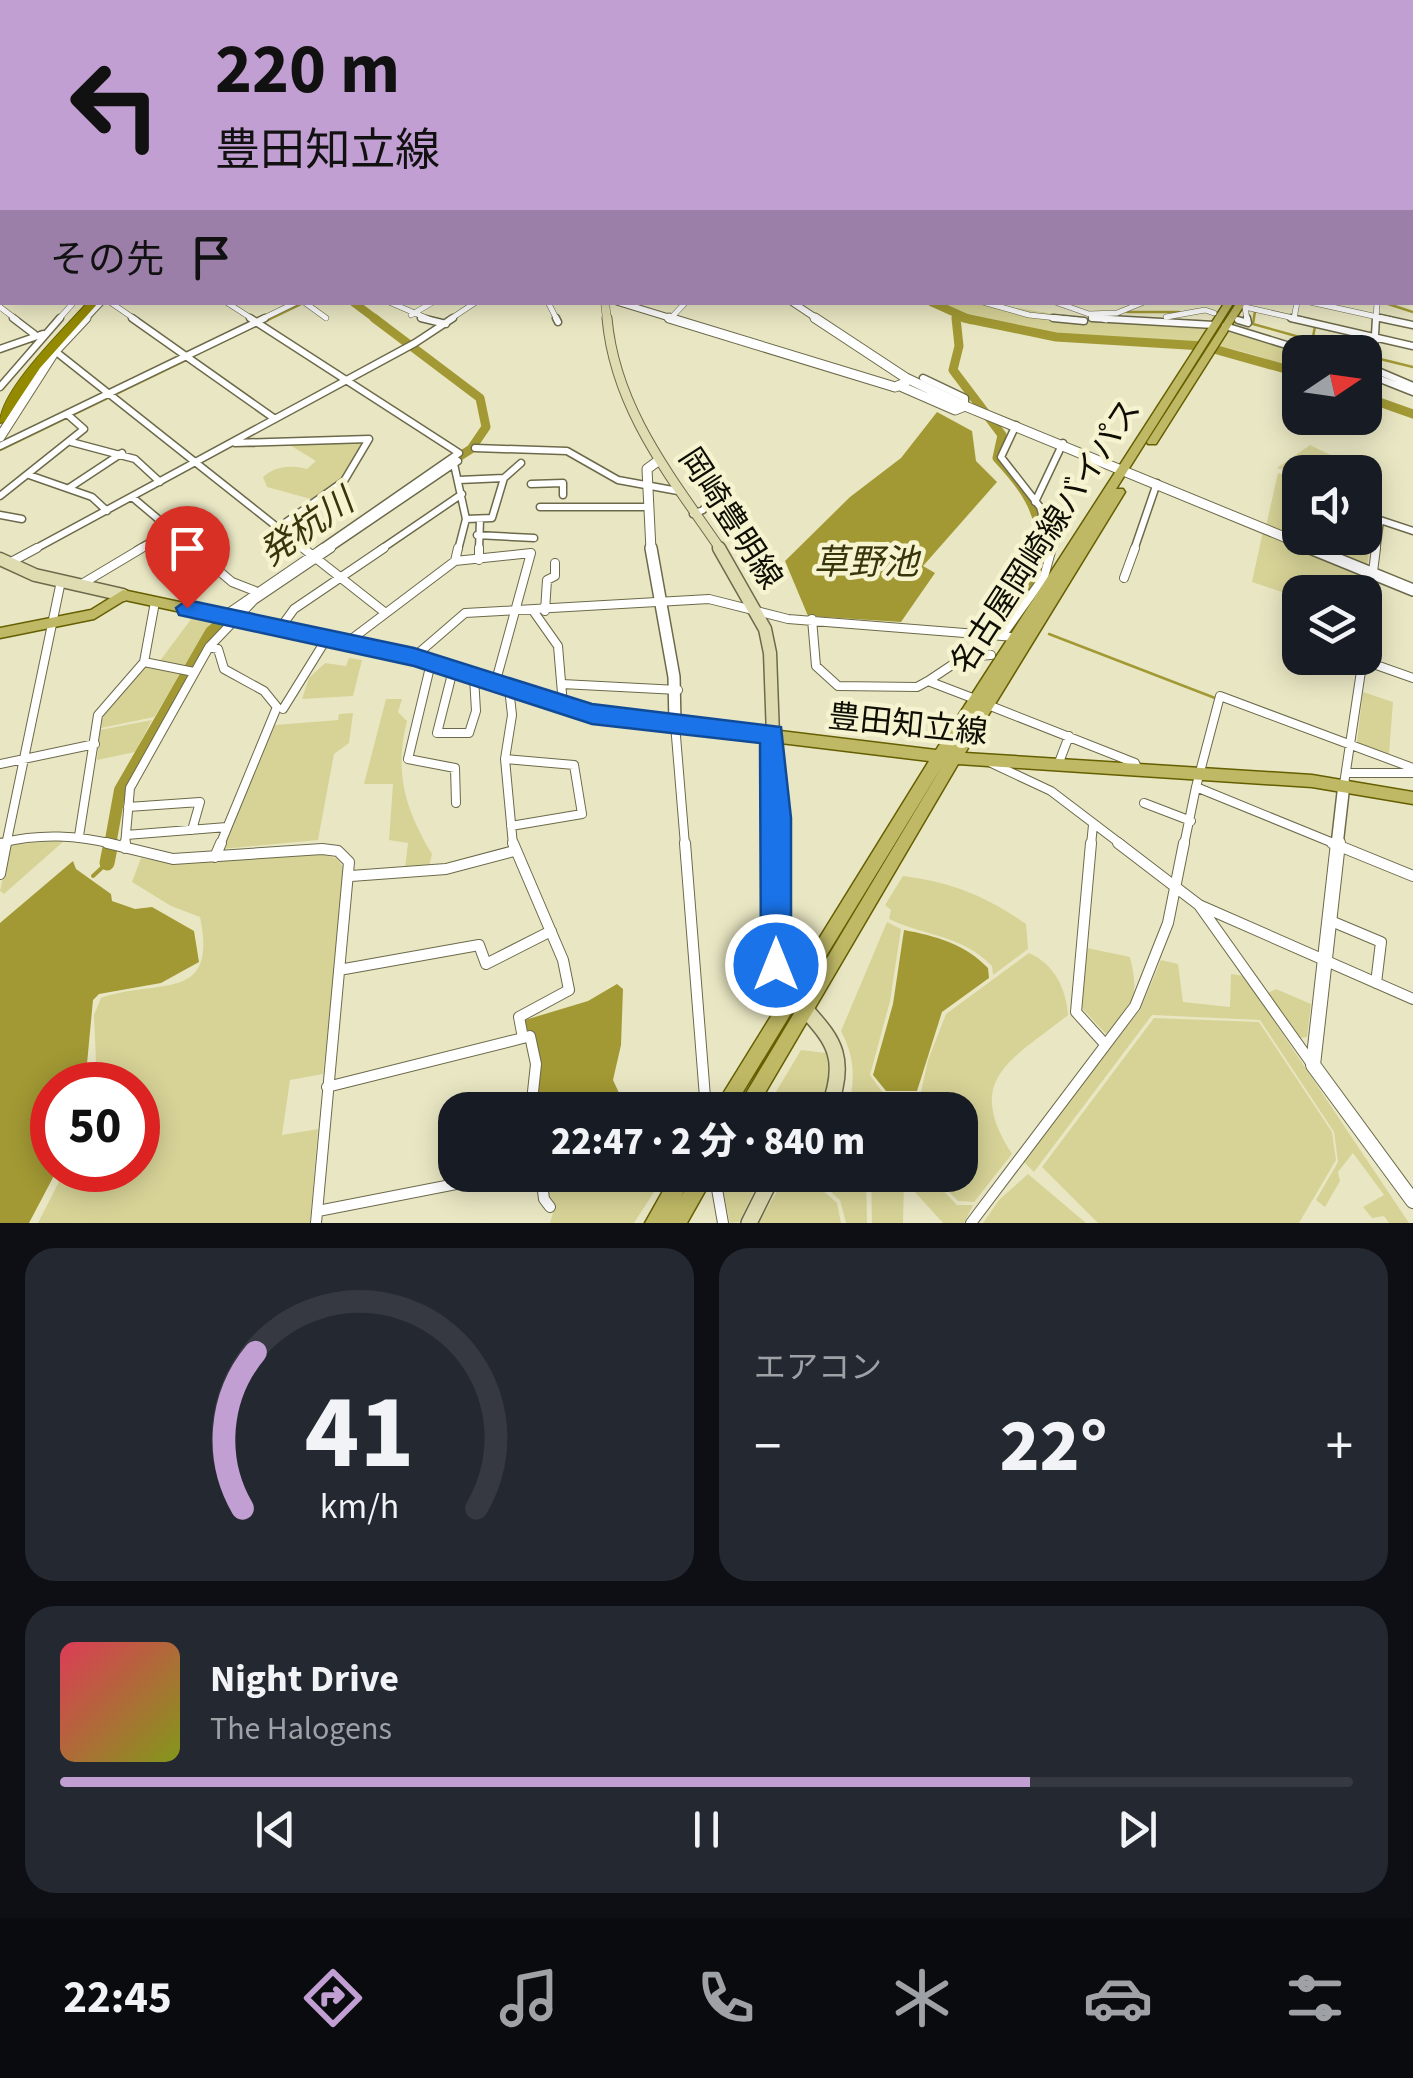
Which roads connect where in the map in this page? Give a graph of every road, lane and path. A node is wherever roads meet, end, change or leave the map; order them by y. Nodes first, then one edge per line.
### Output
1 (71, 305) edge
2 (81, 305) edge
3 (94, 305) edge
4 (94, 305) edge
5 (114, 305) edge
6 (230, 305) edge
7 (298, 305) edge
8 (305, 305) edge
9 (394, 305) edge
10 (416, 305) edge
11 (427, 305) edge
12 (472, 305) edge
13 (550, 305) edge
14 (605, 305) edge
15 (627, 305) edge
16 (684, 305) edge
17 (687, 305) edge
18 (796, 305) edge
19 (995, 305) edge
20 (1059, 305) edge
21 (1137, 305) edge
22 (1210, 305) edge
23 (1229, 305) edge
24 (1239, 305) edge
25 (1296, 305) edge
26 (1323, 305) edge
27 (1377, 305) edge
28 (0, 307) edge
29 (694, 308) dead end
30 (1205, 310) junction
31 (1214, 313) dead end
32 (408, 314) junction
33 (1074, 314) junction
34 (1377, 317) junction
35 (322, 318) dead end
36 (670, 319) junction
37 (1294, 319) junction
38 (1238, 320) dead end
39 (558, 322) dead end
40 (1108, 322) junction
41 (1126, 322) junction
42 (259, 324) junction
43 (446, 324) junction
44 (1413, 325) edge
45 (1218, 327) junction
46 (39, 334) junction
47 (1366, 335) edge
48 (1375, 335) edge
49 (1382, 339) edge
50 (1282, 344) edge
51 (1413, 346) edge
52 (0, 349) edge
53 (55, 351) junction
54 (188, 358) junction
55 (1382, 374) edge
56 (1382, 379) edge
57 (348, 380) junction
58 (911, 381) junction
59 (0, 387) edge
60 (1413, 389) edge
61 (110, 396) junction
62 (0, 400) edge
63 (965, 406) junction
64 (69, 415) junction
65 (275, 419) junction
66 (4, 420) edge
67 (1016, 425) junction
68 (26, 434) junction
69 (0, 437) edge
70 (71, 442) junction
71 (231, 443) junction
72 (1063, 443) junction
73 (0, 446) edge
74 (476, 448) dead end
75 (122, 453) junction
76 (658, 460) junction
77 (455, 461) junction
78 (196, 463) junction
79 (521, 463) dead end
80 (1128, 471) junction
81 (28, 474) junction
82 (504, 478) junction
83 (459, 480) junction
84 (160, 482) junction
85 (1157, 483) junction
86 (531, 484) dead end
87 (646, 487) junction
88 (69, 488) junction
89 (719, 490) dead end
90 (678, 491) junction
91 (462, 494) junction
92 (563, 495) dead end
93 (0, 496) edge
94 (132, 498) junction
95 (1036, 502) junction
96 (540, 507) dead end
97 (648, 507) junction
98 (106, 512) junction
99 (694, 514) junction
100 (0, 515) edge
101 (22, 519) dead end
102 (466, 519) junction
103 (480, 519) junction
104 (278, 528) junction
105 (169, 530) junction
106 (1413, 531) edge
107 (477, 534) junction
108 (534, 538) dead end
109 (312, 554) junction
110 (1036, 554) dead end
111 (479, 560) junction
112 (3, 562) edge
113 (455, 562) junction
114 (555, 563) dead end
115 (1372, 573) junction
116 (341, 576) junction
117 (1124, 578) dead end
118 (61, 580) junction
119 (80, 585) junction
120 (1413, 590) edge
121 (256, 591) junction
122 (123, 595) junction
123 (155, 602) junction
124 (659, 602) junction
125 (546, 610) junction
126 (757, 610) junction
127 (382, 611) junction
128 (534, 612) junction
129 (513, 613) junction
130 (223, 616) junction
131 (812, 618) junction
132 (49, 623) junction
133 (280, 628) junction
134 (1009, 632) junction
135 (0, 633) edge
136 (327, 638) junction
137 (349, 641) junction
138 (209, 647) junction
139 (991, 655) dead end
140 (414, 657) junction
141 (144, 662) junction
142 (432, 663) junction
143 (1382, 666) edge
144 (453, 670) junction
145 (194, 672) junction
146 (1360, 675) edge
147 (474, 677) junction
148 (1413, 678) edge
149 (928, 681) junction
150 (562, 684) junction
151 (502, 686) junction
152 (678, 690) junction
153 (980, 702) junction
154 (563, 707) junction
155 (283, 708) dead end
156 (674, 724) junction
157 (772, 734) junction
158 (1069, 736) junction
159 (95, 744) junction
160 (1351, 745) junction
161 (948, 758) junction
162 (24, 759) junction
163 (504, 759) junction
164 (990, 762) junction
165 (0, 764) edge
166 (1057, 766) junction
167 (1138, 770) junction
168 (1413, 770) edge
169 (1345, 778) junction
170 (1198, 780) junction
171 (1413, 798) edge
172 (1144, 802) dead end
173 (456, 803) dead end
174 (128, 807) junction
175 (1191, 821) junction
176 (1093, 825) junction
177 (511, 826) junction
178 (228, 828) junction
179 (192, 830) junction
180 (79, 836) junction
181 (126, 841) junction
182 (3, 842) edge
183 (1337, 845) junction
184 (514, 851) junction
185 (215, 856) junction
186 (0, 874) edge
187 (351, 876) junction
188 (1413, 876) edge
189 (1174, 887) junction
190 (1199, 905) junction
191 (1331, 921) junction
192 (551, 931) junction
193 (1326, 961) junction
194 (339, 970) junction
195 (1376, 983) junction
196 (793, 994) junction
197 (1413, 1000) edge
198 (806, 1008) junction
199 (523, 1038) junction
200 (1104, 1043) junction
201 (1313, 1065) junction
202 (328, 1088) junction
203 (533, 1092) edge
204 (705, 1092) edge
205 (733, 1092) edge
206 (756, 1092) edge
207 (836, 1092) edge
208 (438, 1190) edge
209 (543, 1192) edge
210 (672, 1192) edge
211 (694, 1192) edge
212 (718, 1192) edge
213 (764, 1192) edge
214 (1411, 1198) edge
215 (550, 1208) dead end
216 (317, 1217) edge
217 (748, 1222) edge
218 (655, 1223) edge
219 (676, 1223) edge
220 (723, 1223) edge
221 (971, 1223) edge

1 - 46 street
2 - 62 highway
3 - 53 street
4 - 66 highway
5 - 54 street
6 - 42 street
7 - 42 street
8 - 35 street
9 - 32 street
10 - 32 street
11 - 32 street
12 - 43 street
13 - 39 street
14 - 76 main road, 岡崎豊明線
15 - 36 street
16 - 36 street
17 - 29 street
18 - 63 street
19 - 40 street
20 - 33 street
21 - 33 street
22 - 30 street
23 - 45 main road, 名古屋岡崎線バイパス
24 - 45 main road, 名古屋岡崎線バイパス
25 - 37 street
26 - 34 street
27 - 34 street
28 - 46 street
30 - 31 street
30 - 41 street
32 - 43 street
33 - 40 street
34 - 44 street
34 - 48 street
36 - 58 street
37 - 38 street
37 - 47 street
40 - 41 street
41 - 45 street
42 - 54 street
42 - 57 street
43 - 57 street
45 - 50 street
45 - 80 main road, 名古屋岡崎線バイパス
46 - 52 street
46 - 59 street
49 - 51 street
53 - 61 street
53 - 66 street
54 - 61 street
54 - 65 street
55 - 60 street
56 - 60 street
57 - 65 street
57 - 77 street
58 - 63 street
58 - 63 street
61 - 64 street
61 - 78 street
63 - 67 street
64 - 68 street
64 - 70 street
65 - 71 street
66 - 68 street
66 - 69 street
67 - 72 street
67 - 95 street
68 - 73 street
70 - 75 street
70 - 81 street
71 - 78 street
71 - 104 street
72 - 80 street
72 - 95 street
74 - 87 street
75 - 84 street
75 - 88 street
76 - 87 street
76 - 90 main road, 岡崎豊明線
77 - 83 street
77 - 109 street
78 - 84 street
78 - 104 street
79 - 82 street
80 - 85 street
80 - 134 main road, 名古屋岡崎線バイパス
80 - 153 main road, 名古屋岡崎線バイパス
81 - 88 street
81 - 93 street
82 - 83 street
82 - 103 street
83 - 91 street
84 - 94 street
85 - 115 street
85 - 117 street
86 - 92 street
87 - 90 street
87 - 97 street
88 - 98 street
89 - 99 street
90 - 99 main road, 岡崎豊明線
91 - 102 street
91 - 116 street
94 - 98 street
94 - 105 street
95 - 134 street
96 - 97 street
97 - 124 street
98 - 112 street
99 - 126 main road, 岡崎豊明線
100 - 101 street
102 - 103 street
102 - 113 street
103 - 107 street
104 - 109 street
105 - 119 street
105 - 121 street
106 - 115 street
107 - 108 street
107 - 111 street
109 - 116 street
109 - 121 street
109 - 130 street
110 - 134 street
111 - 113 street
111 - 129 street
112 - 118 main road
113 - 127 street
114 - 125 street
115 - 120 street
116 - 127 street
116 - 133 street
118 - 119 main road
118 - 132 street
119 - 122 main road
121 - 130 street
122 - 123 main road, 豊田知立線
122 - 132 main road
123 - 130 main road, 豊田知立線
123 - 141 street
124 - 125 street
124 - 126 street
124 - 152 street
125 - 128 street
126 - 131 street
126 - 157 main road, 岡崎豊明線
127 - 137 street
128 - 129 street
128 - 150 street
129 - 140 street
129 - 151 street
130 - 133 main road, 豊田知立線
130 - 138 street
131 - 134 street
131 - 149 street
132 - 135 main road
132 - 162 street
133 - 136 main road, 豊田知立線
134 - 153 main road, 名古屋岡崎線バイパス
136 - 137 main road, 豊田知立線
136 - 155 street
137 - 140 main road, 豊田知立線
138 - 145 street
138 - 178 street
139 - 149 street
140 - 142 main road, 豊田知立線
141 - 145 street
141 - 159 street
142 - 144 main road, 豊田知立線
142 - 173 street
143 - 148 street
144 - 147 main road, 豊田知立線
144 - 147 street
145 - 174 street
146 - 160 street
147 - 151 main road, 豊田知立線
149 - 153 street
150 - 152 street
150 - 154 street
151 - 154 main road, 豊田知立線
151 - 163 street
152 - 156 street
153 - 158 street
153 - 161 main road, 名古屋岡崎線バイパス
154 - 156 main road, 豊田知立線
156 - 157 main road, 豊田知立線
156 - 204 street
157 - 161 main road, 豊田知立線
157 - 196 main road, 岡崎豊明線
158 - 166 street
158 - 167 street
159 - 162 street
159 - 180 street
160 - 168 street
160 - 169 street
160 - 170 street
161 - 164 main road, 豊田知立線
161 - 196 main road, 名古屋岡崎線バイパス
161 - 198 main road, 名古屋岡崎線バイパス
162 - 165 street
162 - 182 street
163 - 177 street
163 - 177 street
164 - 166 main road, 豊田知立線
164 - 176 street
166 - 167 main road, 豊田知立線
167 - 170 main road, 豊田知立線
168 - 169 street
169 - 170 main road, 豊田知立線
169 - 171 main road, 豊田知立線
169 - 183 street
170 - 175 street
170 - 183 street
172 - 175 street
174 - 179 street
174 - 181 street
175 - 189 street
176 - 189 street
176 - 200 street
177 - 184 street
178 - 179 street
178 - 185 street
179 - 181 street
180 - 181 street
180 - 182 street
181 - 185 street
182 - 186 street
183 - 188 street
183 - 191 street
184 - 187 street
184 - 192 street
185 - 187 street
187 - 194 street
189 - 190 street
189 - 200 street
190 - 193 street
190 - 201 street
191 - 193 street
191 - 195 street
192 - 194 street
192 - 199 street
193 - 195 street
193 - 201 street
194 - 202 street
195 - 197 street
196 - 198 main road, 岡崎豊明線
196 - 205 main road, 名古屋岡崎線バイパス
198 - 206 main road, 名古屋岡崎線バイパス
198 - 207 main road, 岡崎豊明線
199 - 202 street
199 - 203 street
200 - 221 street
201 - 214 street
202 - 216 street
208 - 216 street
209 - 215 street
210 - 218 main road
211 - 219 main road
212 - 220 street
213 - 217 main road

